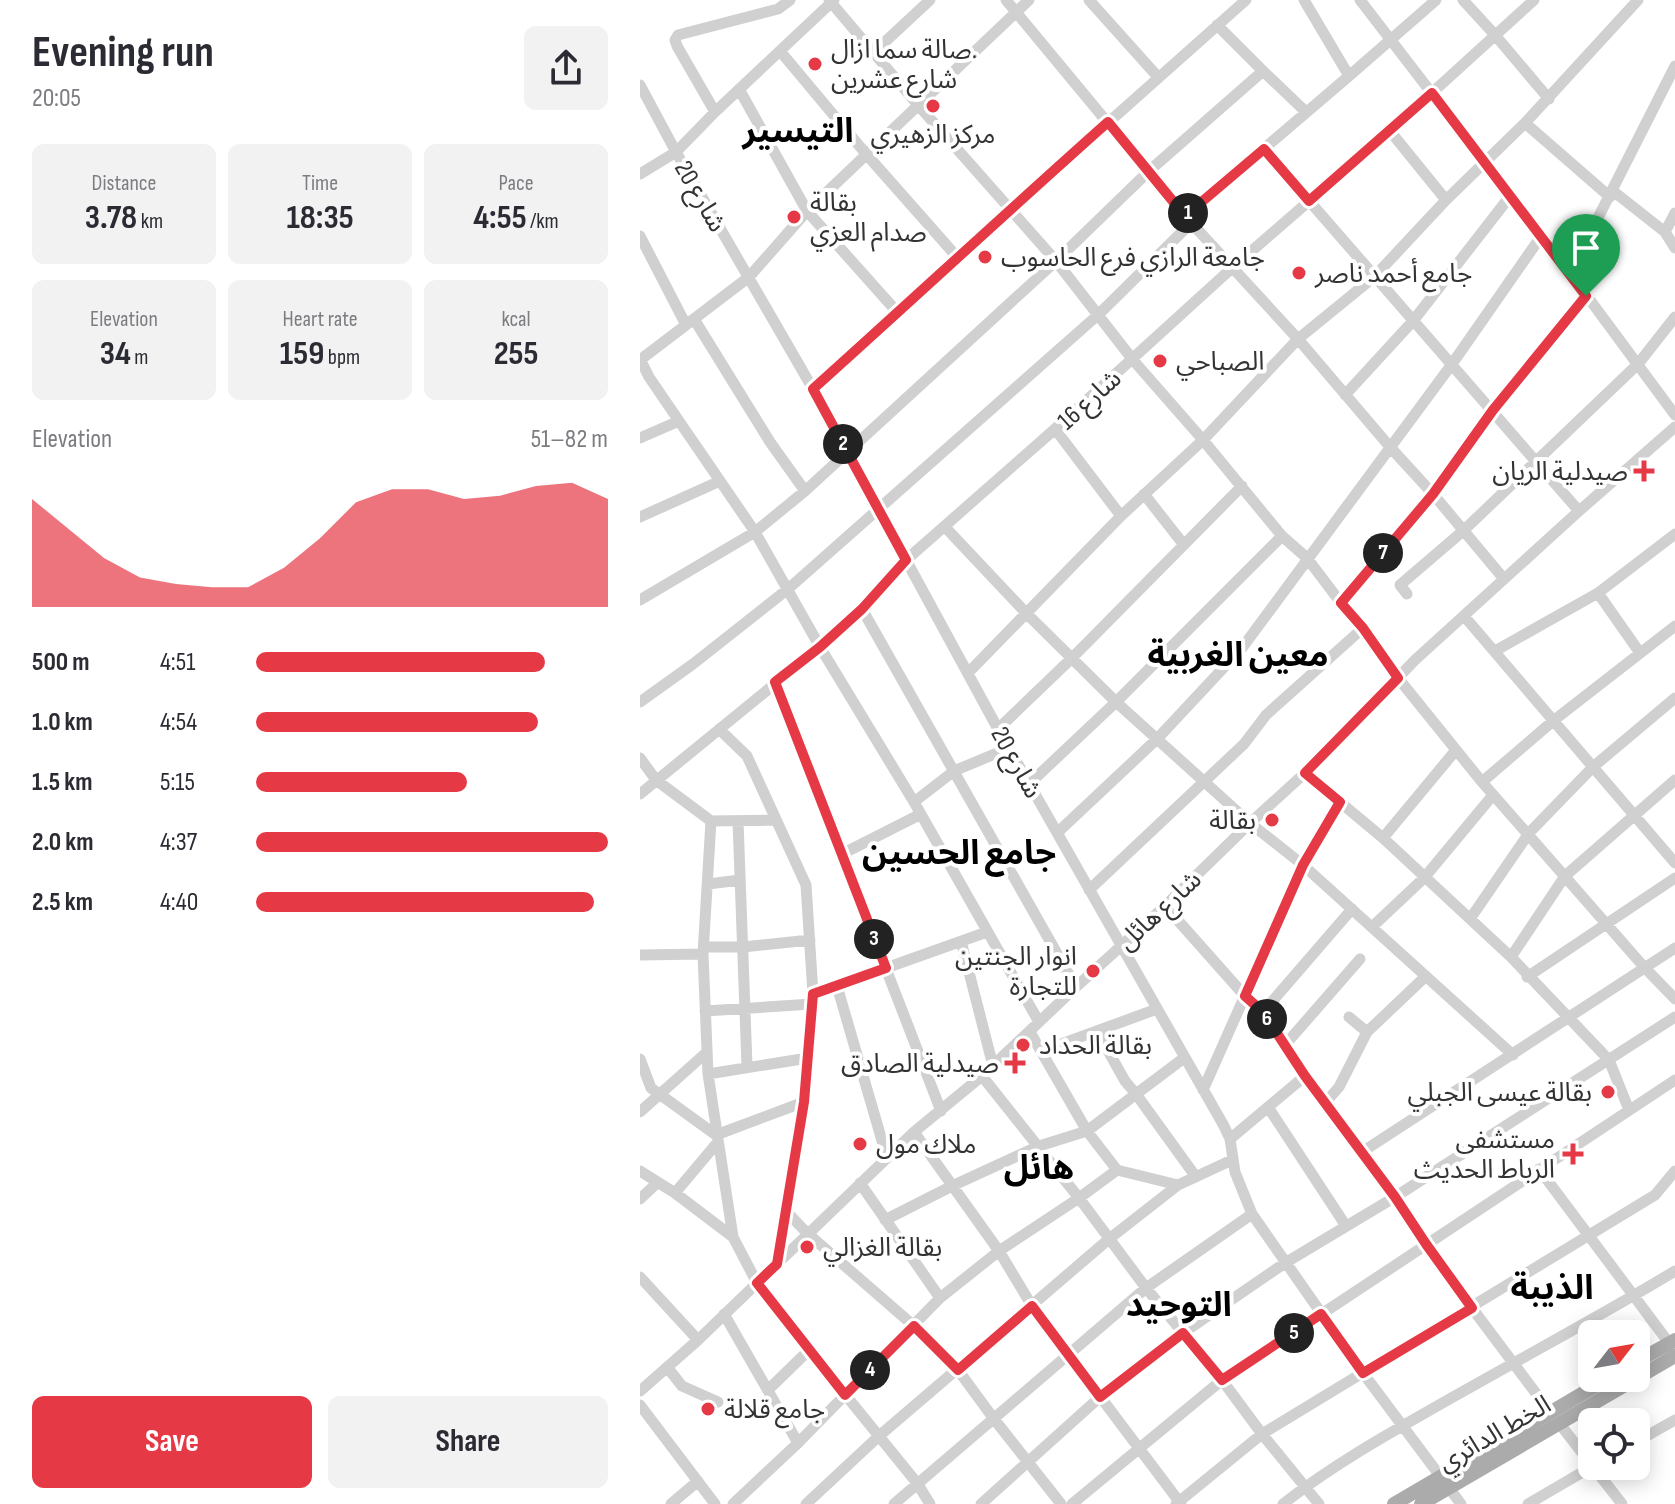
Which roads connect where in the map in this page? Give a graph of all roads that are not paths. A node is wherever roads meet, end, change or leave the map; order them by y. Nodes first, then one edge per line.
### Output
1 (790, 0) edge
2 (930, 0) edge
3 (1006, 0) edge
4 (1029, 0) edge
5 (1089, 0) edge
6 (1246, 0) edge
7 (1304, 0) edge
8 (1360, 0) edge
9 (1436, 0) edge
10 (1463, 0) edge
11 (1534, 0) edge
12 (1638, 0) edge
13 (832, 1) edge
14 (1017, 12) junction
15 (1217, 25) junction
16 (1495, 35) junction
17 (1390, 41) junction
18 (780, 51) junction
19 (873, 53) junction
20 (1675, 66) edge
21 (1263, 71) junction
22 (1349, 76) junction
23 (1158, 77) junction
24 (640, 85) edge
25 (739, 89) junction
26 (1432, 93) junction
27 (1549, 99) junction
28 (918, 105) junction
29 (715, 112) junction
30 (1306, 112) junction
31 (1108, 122) junction
32 (1525, 123) junction
33 (1390, 131) junction
34 (1264, 149) junction
35 (676, 152) junction
36 (867, 155) junction
37 (1484, 162) junction
38 (1149, 171) junction
39 (640, 174) edge
40 (1611, 194) junction
41 (1511, 195) junction
42 (1446, 200) junction
43 (1309, 201) junction
44 (1011, 209) junction
45 (807, 211) junction
46 (1675, 213) edge
47 (1188, 219) junction
48 (1665, 232) junction
49 (1542, 235) junction
50 (640, 236) edge
51 (1675, 248) edge
52 (957, 257) junction
53 (1056, 261) junction
54 (1232, 268) junction
55 (1570, 273) junction
56 (749, 277) junction
57 (1374, 277) junction
58 (1586, 296) junction
59 (898, 313) junction
60 (1099, 314) junction
61 (1675, 317) edge
62 (1413, 321) junction
63 (690, 322) junction
64 (1298, 339) junction
65 (640, 359) edge
66 (1133, 360) junction
67 (1452, 364) junction
68 (1638, 364) junction
69 (645, 379) edge
70 (813, 389) junction
71 (1345, 395) junction
72 (1493, 410) junction
73 (1675, 415) edge
74 (679, 421) junction
75 (1675, 427) edge
76 (1055, 429) junction
77 (640, 438) edge
78 (1203, 440) junction
79 (1390, 447) junction
80 (846, 451) junction
81 (1536, 462) junction
82 (720, 481) junction
83 (1242, 486) junction
84 (805, 491) junction
85 (1144, 494) junction
86 (1433, 494) junction
87 (877, 508) junction
88 (1579, 511) junction
89 (1121, 516) junction
90 (640, 517) edge
91 (945, 527) junction
92 (1463, 531) junction
93 (755, 532) junction
94 (1282, 536) junction
95 (1674, 536) edge
96 (1184, 545) junction
97 (1307, 558) junction
98 (906, 560) junction
99 (1504, 579) junction
100 (788, 589) junction
101 (1598, 593) junction
102 (1407, 594) dead end
103 (640, 600) edge
104 (1341, 603) junction
105 (862, 609) junction
106 (1027, 614) junction
107 (1464, 616) junction
108 (1675, 626) edge
109 (1363, 628) junction
110 (820, 647) junction
111 (1495, 651) junction
112 (1640, 653) junction
113 (1072, 658) junction
114 (968, 673) junction
115 (1398, 678) junction
116 (775, 682) junction
117 (1675, 698) edge
118 (640, 702) edge
119 (1116, 702) junction
120 (1553, 721) junction
121 (719, 729) junction
122 (998, 729) junction
123 (1157, 739) junction
124 (1009, 748) junction
125 (1456, 750) junction
126 (640, 758) edge
127 (1593, 767) junction
128 (954, 771) junction
129 (1305, 773) junction
130 (656, 780) junction
131 (1675, 780) edge
132 (1204, 782) junction
133 (1482, 782) junction
134 (1029, 784) junction
135 (640, 794) edge
136 (1493, 795) junction
137 (914, 802) junction
138 (1340, 802) junction
139 (921, 814) junction
140 (1633, 816) junction
141 (776, 820) junction
142 (711, 821) junction
143 (738, 821) junction
144 (1250, 823) junction
145 (1057, 833) junction
146 (1529, 833) junction
147 (1383, 838) junction
148 (842, 854) junction
149 (1675, 863) edge
150 (1303, 865) junction
151 (1565, 876) junction
152 (1424, 878) junction
153 (1675, 878) edge
154 (740, 880) junction
155 (708, 884) junction
156 (1089, 890) junction
157 (1165, 906) junction
158 (1352, 909) junction
159 (1470, 919) junction
160 (1606, 923) junction
161 (1372, 927) junction
162 (987, 932) junction
163 (810, 940) junction
164 (961, 941) junction
165 (1121, 946) junction
166 (743, 947) junction
167 (1675, 948) edge
168 (704, 950) junction
169 (640, 955) edge
170 (1511, 957) junction
171 (1360, 959) dead end
172 (1644, 967) junction
173 (886, 968) junction
174 (1426, 976) junction
175 (1527, 977) junction
176 (837, 986) junction
177 (1076, 987) junction
178 (1245, 996) junction
179 (813, 999) junction
180 (1675, 999) edge
181 (745, 1009) junction
182 (1157, 1009) junction
183 (705, 1011) junction
184 (1263, 1012) junction
185 (1349, 1017) dead end
186 (1675, 1017) edge
187 (1568, 1018) junction
188 (1039, 1022) junction
189 (1097, 1031) junction
190 (1030, 1032) junction
191 (1367, 1032) junction
192 (1285, 1045) junction
193 (1042, 1051) junction
194 (707, 1052) junction
195 (1513, 1055) junction
196 (808, 1058) junction
197 (1184, 1058) junction
198 (640, 1059) edge
199 (1609, 1060) junction
200 (747, 1066) junction
201 (993, 1066) junction
202 (708, 1074) junction
203 (982, 1076) junction
204 (1305, 1076) junction
205 (1675, 1081) edge
206 (1203, 1090) junction
207 (659, 1094) junction
208 (1136, 1094) junction
209 (804, 1102) junction
210 (1325, 1103) junction
211 (1268, 1107) junction
212 (1629, 1110) junction
213 (941, 1111) junction
214 (640, 1112) edge
215 (1087, 1131) junction
216 (914, 1132) junction
217 (717, 1139) junction
218 (1230, 1139) junction
219 (1039, 1146) junction
220 (1362, 1152) junction
221 (887, 1158) junction
222 (1232, 1160) junction
223 (1539, 1169) junction
224 (1117, 1170) junction
225 (640, 1171) edge
226 (1675, 1171) edge
227 (1196, 1177) junction
228 (657, 1183) junction
229 (860, 1183) junction
230 (1178, 1185) junction
231 (952, 1186) junction
232 (675, 1193) junction
233 (1395, 1197) junction
234 (1079, 1198) junction
235 (640, 1199) edge
236 (785, 1210) junction
237 (1252, 1214) junction
238 (885, 1220) junction
239 (1346, 1226) junction
240 (807, 1233) junction
241 (1591, 1236) junction
242 (733, 1237) junction
243 (1109, 1239) junction
244 (1426, 1244) junction
245 (999, 1251) junction
246 (1285, 1263) junction
247 (777, 1264) junction
248 (1675, 1271) edge
249 (640, 1277) edge
250 (757, 1283) junction
251 (1146, 1288) junction
252 (1634, 1295) junction
253 (940, 1298) junction
254 (1032, 1306) junction
255 (1472, 1308) junction
256 (724, 1314) junction
257 (1321, 1314) junction
258 (914, 1326) junction
259 (1183, 1333) junction
260 (698, 1340) junction
261 (1674, 1347) edge
262 (809, 1350) junction
263 (1068, 1354) junction
264 (1650, 1356) edge
265 (1514, 1363) junction
266 (667, 1367) junction
267 (958, 1370) junction
268 (1363, 1373) junction
269 (1222, 1380) junction
270 (768, 1390) junction
271 (640, 1391) edge
272 (1590, 1392) edge
273 (845, 1395) junction
274 (1100, 1397) junction
275 (718, 1402) dead end
276 (640, 1405) edge
277 (1554, 1418) junction
278 (994, 1419) junction
279 (1675, 1420) edge
280 (1402, 1426) junction
281 (1262, 1434) junction
282 (1650, 1434) edge
283 (879, 1436) junction
284 (798, 1443) junction
285 (1578, 1448) edge
286 (1139, 1450) junction
287 (1028, 1462) junction
288 (1578, 1475) edge
289 (1604, 1480) edge
290 (698, 1481) junction
291 (1444, 1482) junction
292 (917, 1483) junction
293 (1306, 1486) junction
294 (1179, 1503) edge
295 (671, 1504) edge
296 (715, 1504) edge
297 (733, 1504) edge
298 (806, 1504) edge
299 (894, 1504) edge
300 (930, 1504) edge
301 (981, 1504) edge
302 (1061, 1504) edge
303 (1072, 1504) edge
304 (1283, 1504) edge
305 (1319, 1504) edge
306 (1394, 1504) edge
307 (1421, 1504) edge
308 (1461, 1504) edge
309 (1528, 1504) edge
310 (1622, 1504) edge

1 - 29 street
2 - 19 street
3 - 14 street
4 - 14 street
5 - 23 street
6 - 15 street
7 - 22 street
8 - 17 street
9 - 17 street
10 - 16 street
11 - 16 street, شارع 16
12 - 27 street
13 - 18 street
13 - 19 street
14 - 28 street
14 - 31 street
15 - 21 street
15 - 23 street
16 - 26 street, شارع 16
16 - 27 street
17 - 22 street
17 - 26 street
18 - 25 street
18 - 36 street
19 - 28 street
20 - 40 street
21 - 30 street
21 - 38 street
22 - 30 street
23 - 31 street
24 - 35 street, شارع 20
25 - 29 street
25 - 45 street
26 - 33 street, شارع 16
26 - 37 street
27 - 32 street
28 - 36 street
28 - 44 street
29 - 35 street
30 - 34 street
31 - 38 street
31 - 44 street
32 - 37 street
32 - 40 street
33 - 42 street
33 - 43 street, شارع 16
34 - 43 street
34 - 47 street
35 - 39 street
35 - 56 street, شارع 20
36 - 45 street
36 - 52 street
37 - 41 street
37 - 42 street
38 - 47 street
38 - 53 street
40 - 48 street
40 - 55 street
41 - 49 street
41 - 62 street
42 - 57 street
43 - 54 street, شارع 16
43 - 57 street
44 - 52 street
44 - 53 street
45 - 56 street
45 - 59 street
46 - 48 street
47 - 54 street
47 - 60 street
48 - 51 street
49 - 55 street
49 - 67 street
50 - 63 street
52 - 59 street
53 - 60 street
53 - 80 street
54 - 64 street
54 - 66 street, شارع 16
55 - 58 street
56 - 63 street
56 - 70 street, شارع 20
57 - 62 street
57 - 64 street
58 - 68 street
58 - 72 street
59 - 70 street
60 - 66 street
60 - 87 street
61 - 68 street
62 - 67 street
62 - 71 street
63 - 65 street
63 - 84 street
64 - 71 street
64 - 78 street
65 - 69 street
66 - 76 street, شارع 16
66 - 78 street
67 - 72 street
67 - 79 street
68 - 73 street
68 - 81 street
69 - 74 street
70 - 80 street, شارع 20
71 - 79 street
72 - 81 street
72 - 86 street
74 - 77 street
74 - 82 street
75 - 88 street, شارع هائل
76 - 89 street
76 - 91 street, شارع 16
78 - 83 street
78 - 85 street
79 - 86 street
79 - 97 street
80 - 84 street
80 - 87 street, شارع 20
81 - 88 street
81 - 92 street
82 - 90 street
82 - 93 street
83 - 94 street
83 - 96 street
84 - 93 street
85 - 89 street
85 - 96 street
86 - 92 street
86 - 104 street
87 - 98 street, شارع 20
87 - 100 street
88 - 99 street, شارع هائل
89 - 106 street
91 - 98 street, شارع 16
91 - 106 street
92 - 99 street
92 - 102 street
93 - 100 street
93 - 103 street
94 - 97 street
94 - 119 street
95 - 101 street
96 - 113 street
97 - 104 street
97 - 123 street
98 - 105 street, شارع 16
98 - 114 street, شارع 20
99 - 107 street, شارع هائل
100 - 110 street
100 - 118 street
101 - 111 street
101 - 112 street
104 - 109 street
105 - 110 street, شارع 16
105 - 128 street
106 - 113 street
106 - 114 street
107 - 111 street
107 - 115 street, شارع هائل
108 - 112 street
109 - 115 street
109 - 132 street
110 - 116 street, شارع 16
110 - 137 street
111 - 120 street
112 - 120 street
113 - 119 street
113 - 122 street
114 - 122 street, شارع 20
115 - 125 street
115 - 129 street, شارع هائل
116 - 121 street, شارع 16
116 - 148 street
117 - 127 street
119 - 123 street
119 - 134 street
120 - 127 street
120 - 133 street
121 - 130 street, شارع 16
121 - 141 street
122 - 124 street, شارع 20
123 - 132 street
123 - 145 street
124 - 128 street
124 - 134 street, شارع 20
125 - 133 street
125 - 147 street
126 - 130 street
127 - 140 street
127 - 146 street
128 - 137 street
128 - 177 street
129 - 138 street
129 - 144 street, شارع هائل
130 - 135 street, شارع 16
130 - 142 street
131 - 140 street
132 - 144 street
132 - 156 street
133 - 136 street
134 - 145 street, شارع 20
136 - 146 street
136 - 152 street
137 - 139 street
138 - 147 street
138 - 150 street
139 - 148 street
139 - 162 street
140 - 149 street
140 - 151 street
141 - 143 street
141 - 163 street
142 - 143 street
142 - 155 street
143 - 154 street
144 - 150 street
144 - 157 street, شارع هائل
145 - 156 street, شارع 20
146 - 151 street
146 - 159 street
147 - 152 street
148 - 173 street
150 - 158 street
150 - 178 street
151 - 160 street
151 - 170 street
152 - 159 street
152 - 161 street
153 - 160 street
154 - 155 street
154 - 166 street
155 - 168 street
156 - 165 street, شارع 20
157 - 165 street, شارع هائل
157 - 178 street
158 - 161 street
158 - 184 street
159 - 170 street
160 - 172 street
160 - 175 street
161 - 174 street
162 - 164 street
162 - 188 street
163 - 166 street
163 - 179 street
164 - 173 street
164 - 201 street
165 - 177 street, شارع هائل
165 - 182 street, شارع 20
166 - 168 street
166 - 181 street
167 - 172 street
168 - 169 street
168 - 183 street
170 - 175 street
171 - 192 street
172 - 180 street
172 - 187 street
173 - 176 street
173 - 213 street
174 - 191 street
174 - 195 street
175 - 187 street
176 - 179 street
176 - 221 street
177 - 188 street, شارع هائل
178 - 184 street
178 - 206 street
179 - 181 street
179 - 196 street
181 - 183 street
181 - 200 street
182 - 189 street
182 - 197 street, شارع 20
183 - 194 street
184 - 192 street
185 - 191 street
186 - 199 street
187 - 195 street
187 - 199 street
188 - 190 street, شارع هائل
189 - 193 street
189 - 208 street
190 - 193 street
190 - 201 street, شارع هائل
191 - 210 street
192 - 204 street
193 - 215 street
194 - 202 street
194 - 207 street
195 - 220 street
196 - 200 street
196 - 209 street
197 - 206 street, شارع 20
197 - 208 street
198 - 207 street
199 - 212 street
199 - 233 street
200 - 202 street
201 - 203 street, شارع هائل
202 - 217 street
203 - 213 street, شارع هائل
203 - 219 street
204 - 210 street
204 - 211 street
205 - 212 street
206 - 218 street, شارع 20
207 - 214 street
207 - 217 street
208 - 215 street
208 - 227 street
209 - 217 street
209 - 236 street
210 - 220 street
211 - 218 street
211 - 239 street
212 - 223 street
213 - 216 street, شارع هائل
215 - 219 street
215 - 224 street
216 - 221 street, شارع هائل
216 - 231 street
217 - 232 street
217 - 242 street
218 - 222 street, شارع 20
219 - 231 street
219 - 234 street
220 - 233 street
221 - 229 street, شارع هائل
222 - 227 street
222 - 237 street, شارع 20
223 - 241 street
223 - 244 street
224 - 230 street
224 - 234 street
225 - 228 street
226 - 241 street
227 - 230 street
228 - 232 street
228 - 235 street
229 - 238 street
229 - 240 street, شارع هائل
230 - 243 street
231 - 238 street
231 - 245 street
232 - 242 street
233 - 239 street
233 - 244 street
234 - 243 street
234 - 245 street
236 - 240 street
236 - 247 street
237 - 246 street, شارع 20
237 - 251 street
238 - 253 street
239 - 246 street
240 - 247 street, شارع هائل
240 - 258 street
241 - 252 street
241 - 255 street
242 - 250 street
243 - 251 street
243 - 254 street
244 - 255 street
244 - 257 street
245 - 253 street
245 - 254 street
246 - 257 street, شارع 20
246 - 259 street
247 - 250 street, شارع هائل
248 - 252 street
249 - 260 street
250 - 256 street, شارع هائل
250 - 262 street
251 - 259 street
251 - 263 street
252 - 261 street
252 - 265 street
253 - 258 street
254 - 263 street
254 - 267 street
255 - 265 street
255 - 268 street
256 - 260 street, شارع هائل
256 - 270 street
257 - 268 street, شارع 20
257 - 269 street
258 - 267 street
258 - 273 street
259 - 269 street
259 - 274 street
260 - 266 street, شارع هائل
261 - 264 main road
261 - 277 main road, الخط الدائري
262 - 270 street
262 - 273 street
263 - 274 street
263 - 278 street
265 - 277 street
265 - 280 street
266 - 271 street, شارع هائل
266 - 275 street
267 - 278 street
267 - 283 street
268 - 280 street, شارع 20
268 - 281 street
269 - 281 street
269 - 286 street
270 - 284 street
272 - 277 main road, الخط الدائري
273 - 283 street
273 - 284 street
274 - 286 street
274 - 287 street
276 - 290 street
277 - 285 street
277 - 291 main road, الخط الدائري
278 - 287 street
278 - 292 street
279 - 282 street
280 - 291 street, شارع 20
280 - 293 street
281 - 293 street
281 - 294 street
283 - 292 street
283 - 298 street
284 - 297 street
286 - 294 street
286 - 303 street
287 - 301 street
287 - 302 street
288 - 309 street
289 - 310 street
290 - 295 street
290 - 296 street
291 - 306 main road, الخط الدائري
291 - 307 main road, الخط الدائري
291 - 308 street, شارع 20
292 - 299 street
292 - 300 street
293 - 304 street
293 - 305 street

